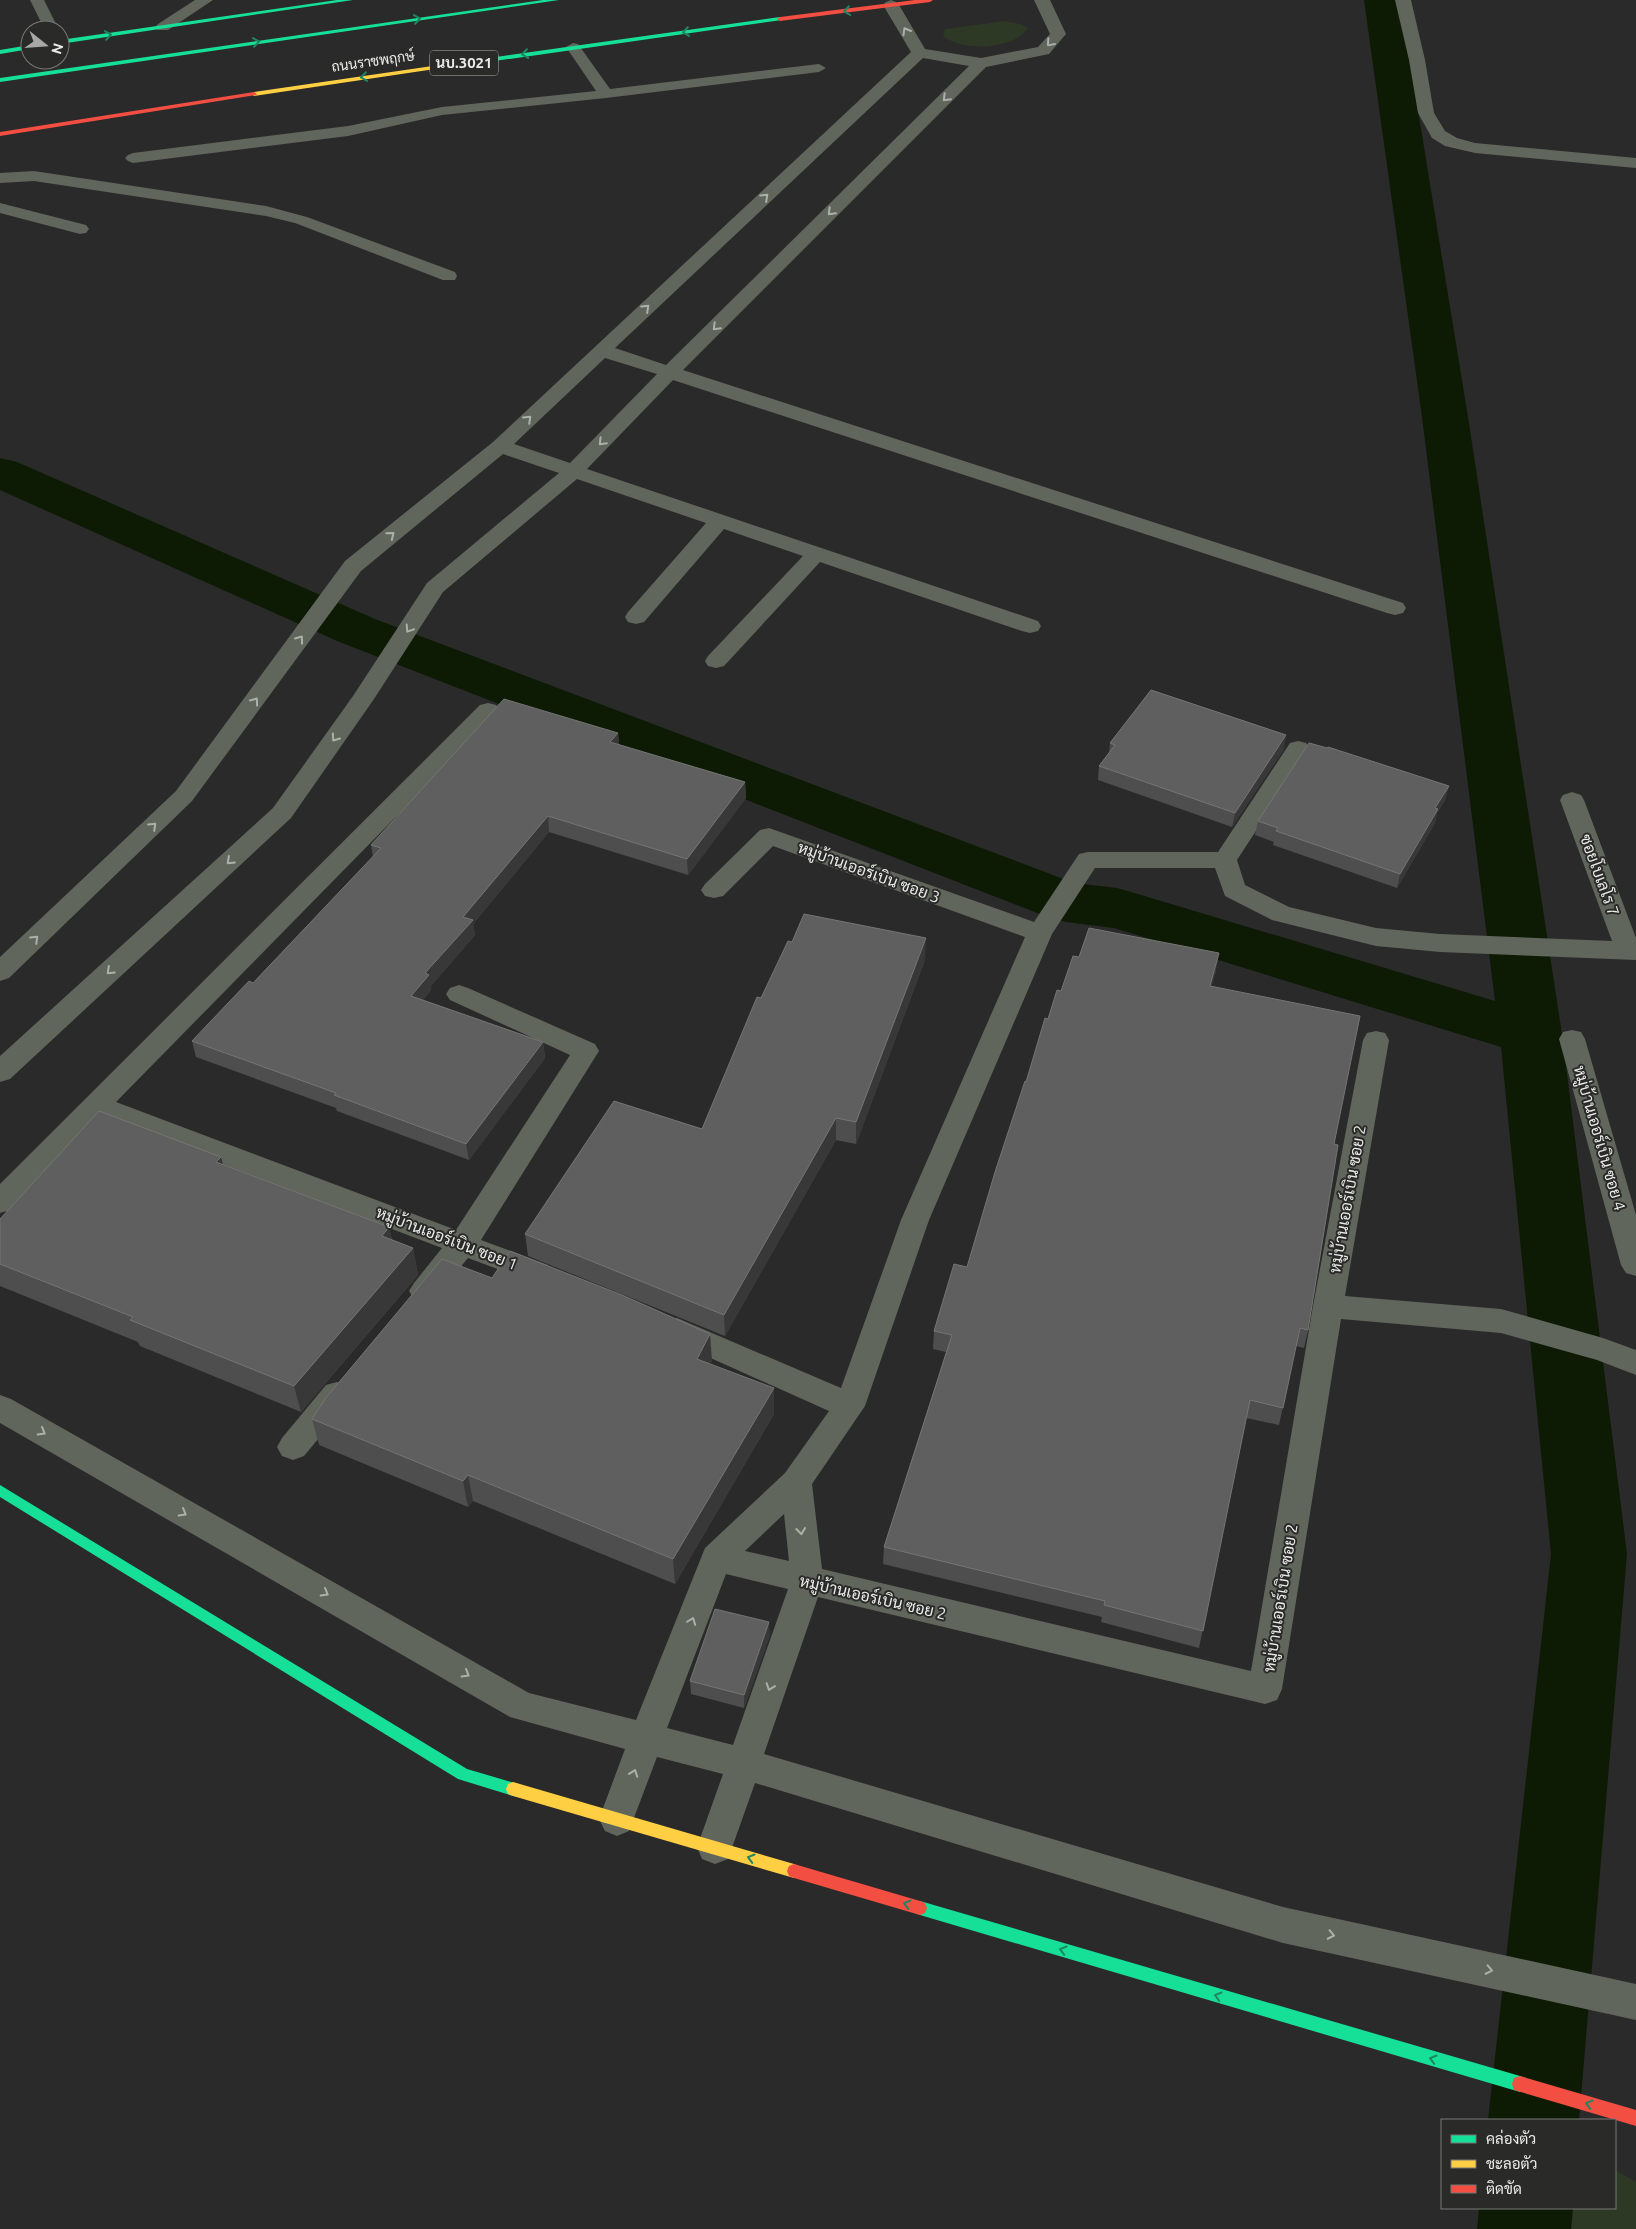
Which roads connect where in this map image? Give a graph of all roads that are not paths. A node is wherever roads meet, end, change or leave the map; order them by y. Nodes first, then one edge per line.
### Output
1 (37, 0) edge
2 (205, 0) edge
3 (350, 0) edge
4 (556, 0) edge
5 (930, 0) edge
6 (1042, 0) edge
7 (1403, 0) edge
8 (890, 5) junction
9 (47, 20) edge
10 (164, 27) junction
11 (70, 41) edge
12 (224, 46) junction
13 (573, 47) junction
14 (20, 49) edge
15 (0, 52) edge
16 (919, 53) junction
17 (981, 63) junction
18 (10, 67) dead end
19 (819, 68) dead end
20 (0, 80) edge
21 (606, 94) junction
22 (0, 134) edge
23 (132, 158) dead end
24 (1636, 163) edge
25 (0, 178) edge
26 (0, 208) edge
27 (80, 229) dead end
28 (449, 276) dead end
29 (601, 350) junction
30 (670, 372) junction
31 (500, 446) junction
32 (574, 470) junction
33 (720, 520) junction
34 (817, 553) junction
35 (1395, 608) dead end
36 (636, 617) dead end
37 (1030, 626) dead end
38 (716, 661) dead end
39 (488, 710) dead end
40 (1298, 748) dead end
41 (1572, 800) dead end
42 (1225, 860) junction
43 (714, 890) dead end
44 (1042, 931) junction
45 (1632, 951) edge
46 (0, 972) edge
47 (459, 994) dead end
48 (1376, 1040) dead end
49 (1572, 1040) dead end
50 (0, 1072) edge
51 (96, 1105) junction
52 (0, 1202) edge
53 (463, 1244) junction
54 (1636, 1265) edge
55 (563, 1283) edge
56 (1328, 1306) junction
57 (407, 1312) edge
58 (653, 1320) edge
59 (1636, 1363) edge
60 (356, 1372) edge
61 (850, 1406) junction
62 (0, 1408) edge
63 (294, 1447) dead end
64 (796, 1482) junction
65 (0, 1490) edge
66 (716, 1558) junction
67 (807, 1581) junction
68 (646, 1739) junction
69 (744, 1764) junction
70 (618, 1819) junction
71 (714, 1847) junction
72 (1636, 2002) edge
73 (1636, 2118) edge

1 - 9 lane
2 - 10 street
3 - 10 main road
12 -> 4 main road
5 - 8 main road, ถนนราชพฤกษ์ / นบ.3021
6 -> 17 street
7 - 24 street
8 -> 13 main road, ถนนราชพฤกษ์ / นบ.3021
16 -> 8 street
11 -> 10 main road
12 - 18 main road
12 - 20 main road
13 - 21 lane
13 -> 22 main road, ถนนราชพฤกษ์ / นบ.3021
14 - 15 main road
16 - 17 street
29 -> 16 street
17 -> 30 street
19 - 21 lane
21 - 23 lane
25 - 28 lane
26 - 27 street
29 - 30 street
31 -> 29 street
30 -> 32 street
30 - 35 street
31 - 32 street
46 -> 31 street
32 - 33 street
32 -> 50 street
33 - 34 street
33 - 36 street
34 - 37 street
34 - 38 street
39 - 51 street
40 - 42 street
41 - 45 street, ซอยโบเลโร 7
42 - 44 street
42 - 45 street
43 - 44 street, หมู่บ้านเออร์เบิน ซอย 3
44 - 61 street
47 - 53 street
48 - 56 street, หมู่บ้านเออร์เบิน ซอย 2
49 - 54 street, หมู่บ้านเออร์เบิน ซอย 4
51 - 52 street
51 - 53 street, หมู่บ้านเออร์เบิน ซอย 1
53 - 55 street, หมู่บ้านเออร์เบิน ซอย 1
53 - 57 street
56 - 59 street
56 - 67 street, หมู่บ้านเออร์เบิน ซอย 2
58 - 61 street
60 - 63 street
61 - 64 street
62 -> 68 street
64 - 66 street
64 -> 67 street
65 - 70 main road
66 - 67 street, หมู่บ้านเออร์เบิน ซอย 2
68 -> 66 street
67 -> 69 street
68 - 69 street
70 -> 68 street
69 - 71 street
69 -> 72 street
70 - 71 main road
73 -> 71 main road

